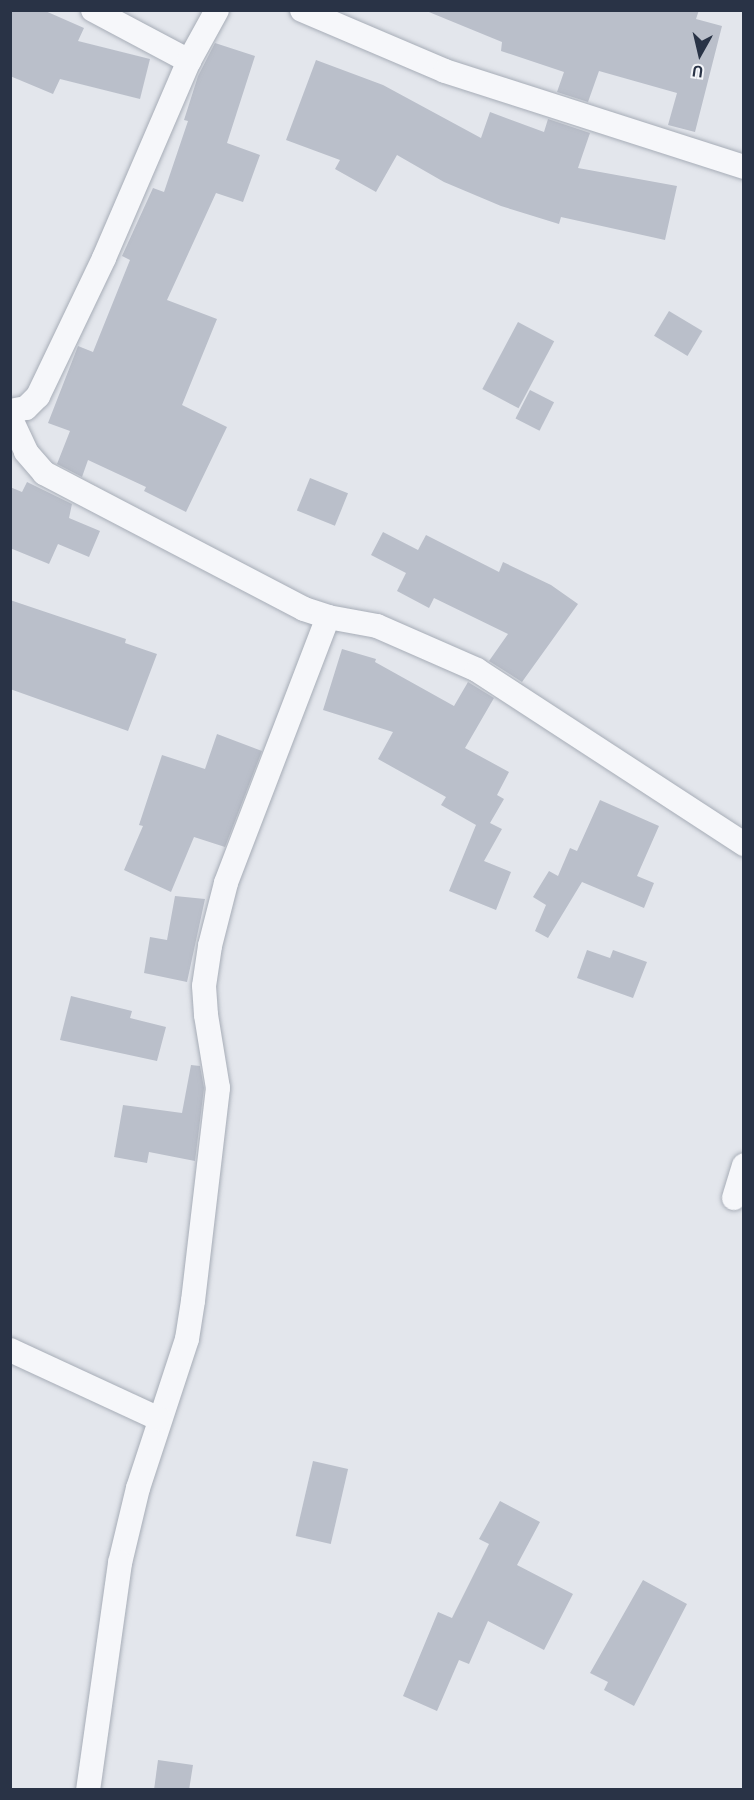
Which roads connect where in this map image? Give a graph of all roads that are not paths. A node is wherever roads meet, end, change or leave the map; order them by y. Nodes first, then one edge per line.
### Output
1 (93, 10) edge
2 (217, 10) edge
3 (302, 10) edge
4 (189, 61) junction
5 (744, 168) edge
6 (10, 411) edge
7 (10, 417) edge
8 (328, 617) junction
9 (744, 844) edge
10 (744, 1165) edge
11 (734, 1198) dead end
12 (10, 1350) edge
13 (159, 1419) junction
14 (88, 1790) edge

1 - 4 street
2 - 4 street
3 - 5 street
4 - 6 street
7 - 8 street
8 - 9 street
8 - 13 street
10 - 11 street
12 - 13 street
13 - 14 street

